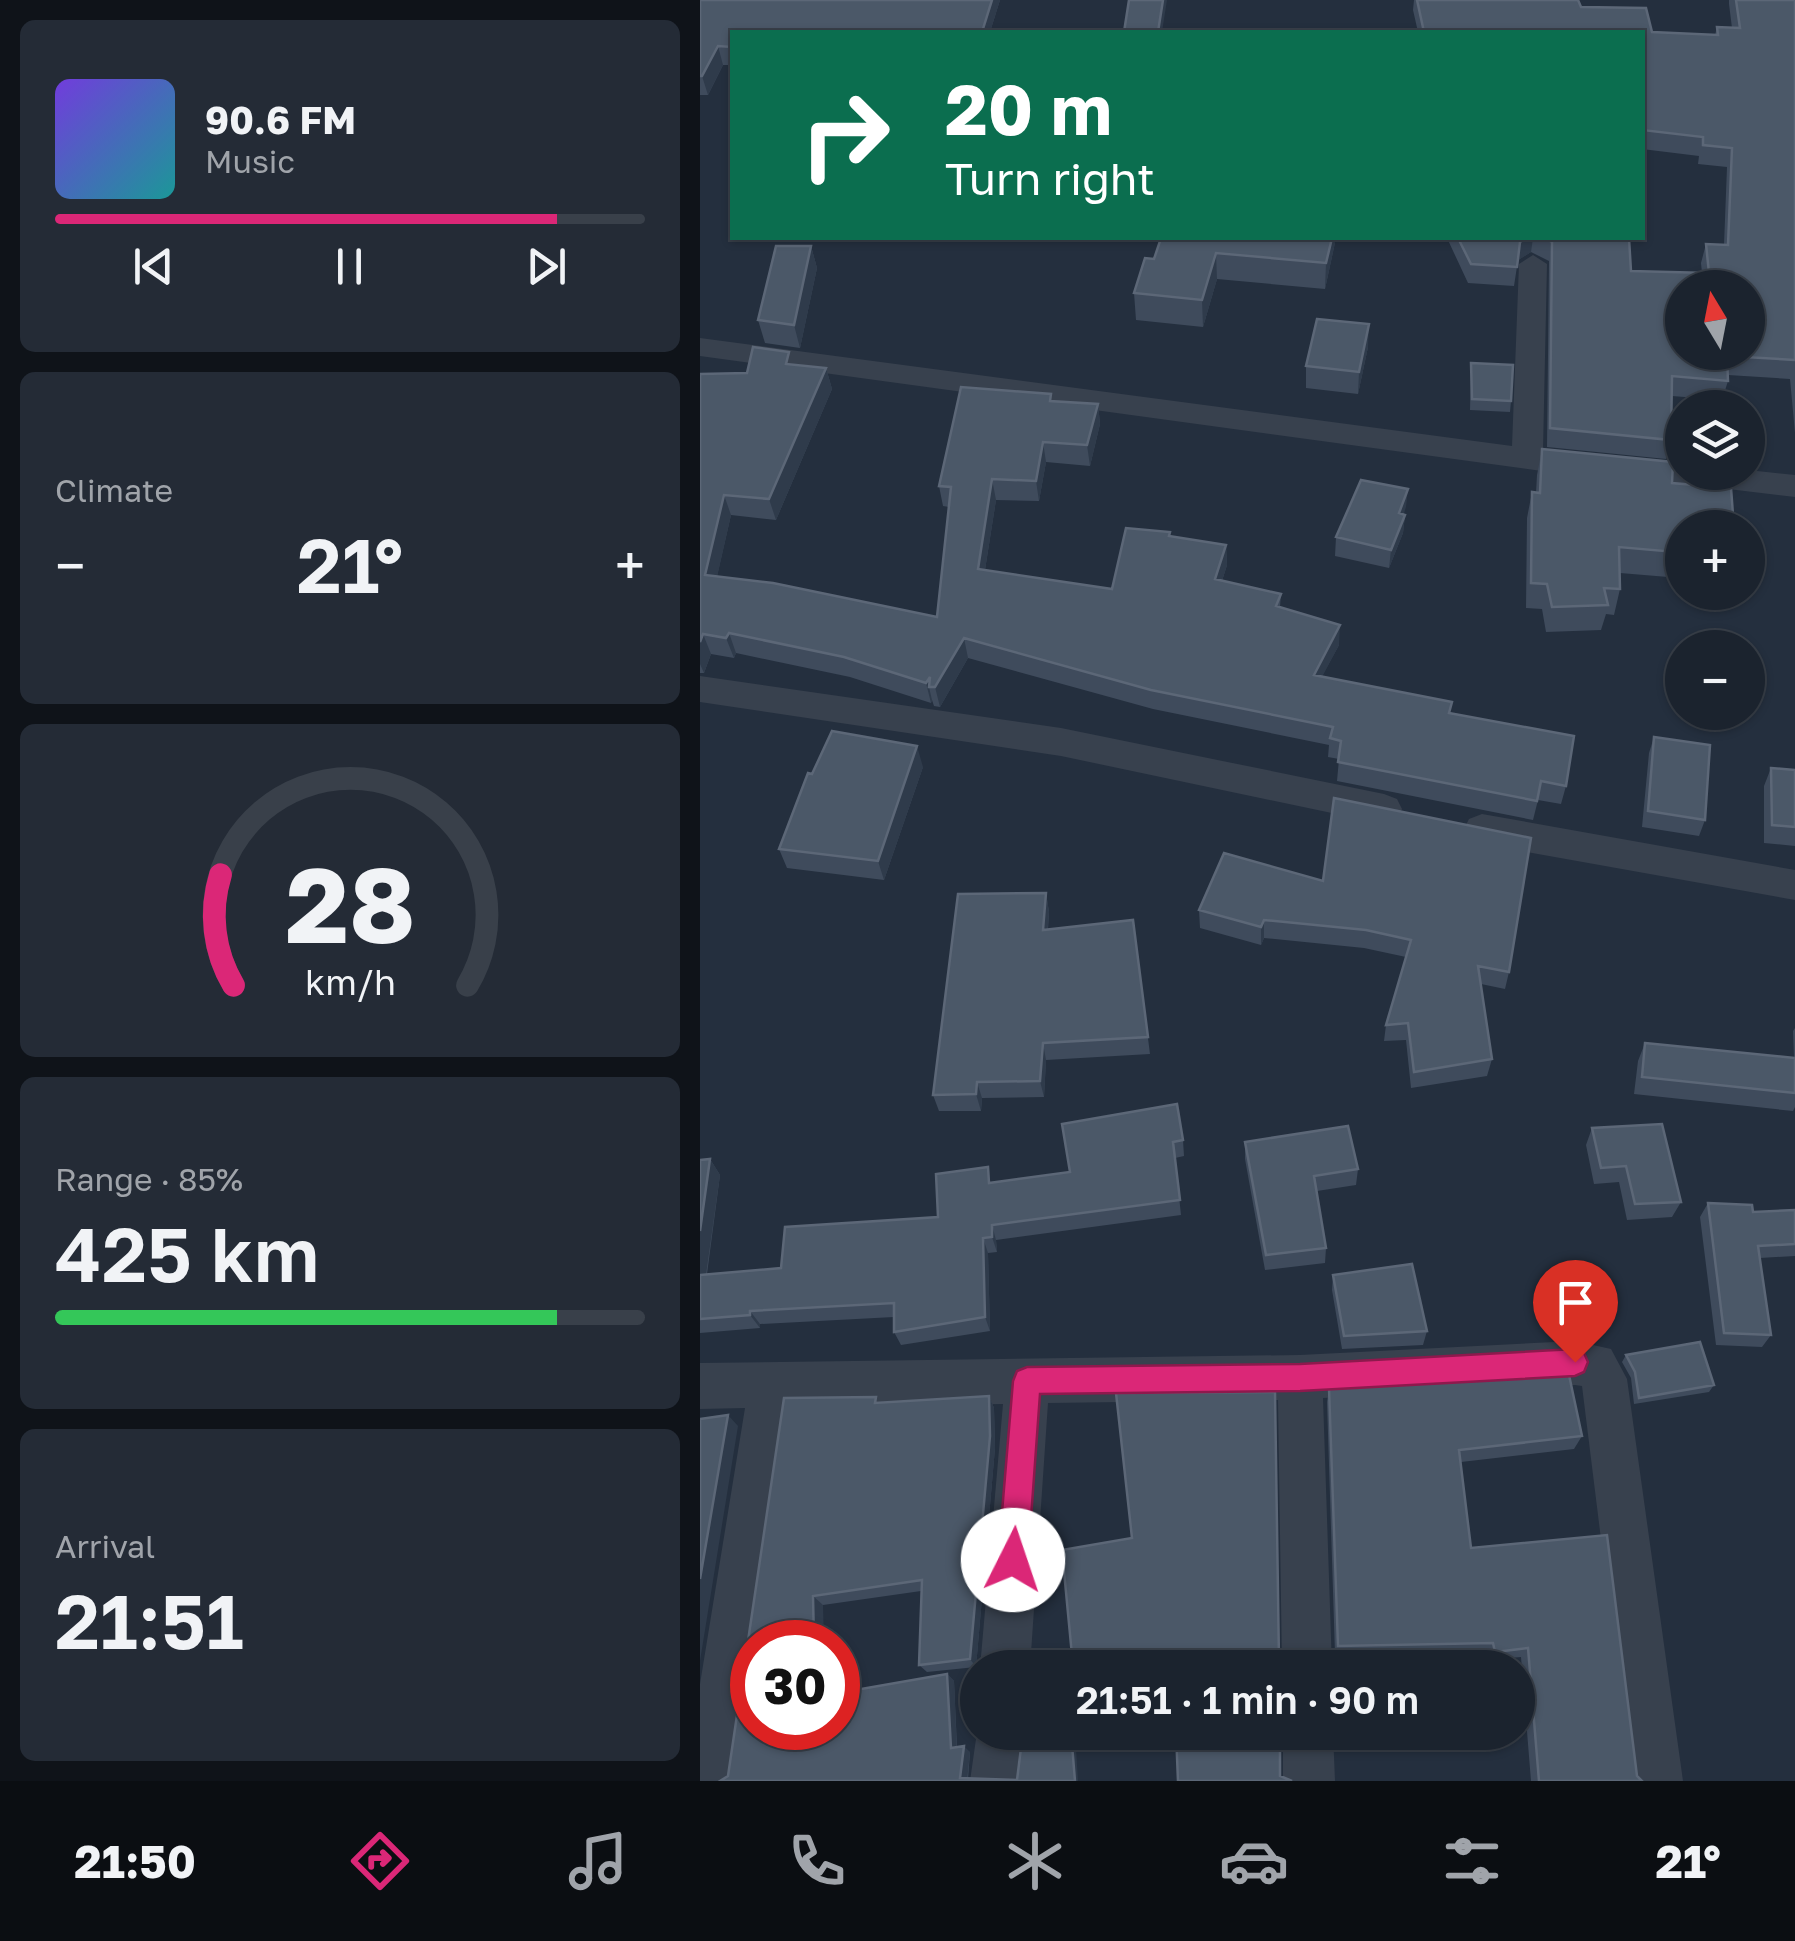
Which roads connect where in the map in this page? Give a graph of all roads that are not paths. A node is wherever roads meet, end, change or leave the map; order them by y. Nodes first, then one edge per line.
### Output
1 (1532, 264) dead end
2 (700, 348) edge
3 (1528, 458) junction
4 (1795, 486) edge
5 (700, 689) edge
6 (1795, 885) edge
7 (1300, 1377) junction
8 (1027, 1381) junction
9 (700, 1386) edge
10 (771, 1386) junction
11 (1006, 1650) edge
12 (1307, 1650) edge
13 (999, 1750) edge
14 (1309, 1750) edge
15 (710, 1781) edge
16 (996, 1781) edge
17 (1310, 1781) edge
18 (1657, 1781) edge

1 - 3 street
2 - 3 street
3 - 4 street
5 - 6 street
7 - 8 street
7 - 12 street
7 - 18 street
8 - 10 street
8 - 11 street
9 - 10 street
10 - 15 street
13 - 16 street
14 - 17 street

